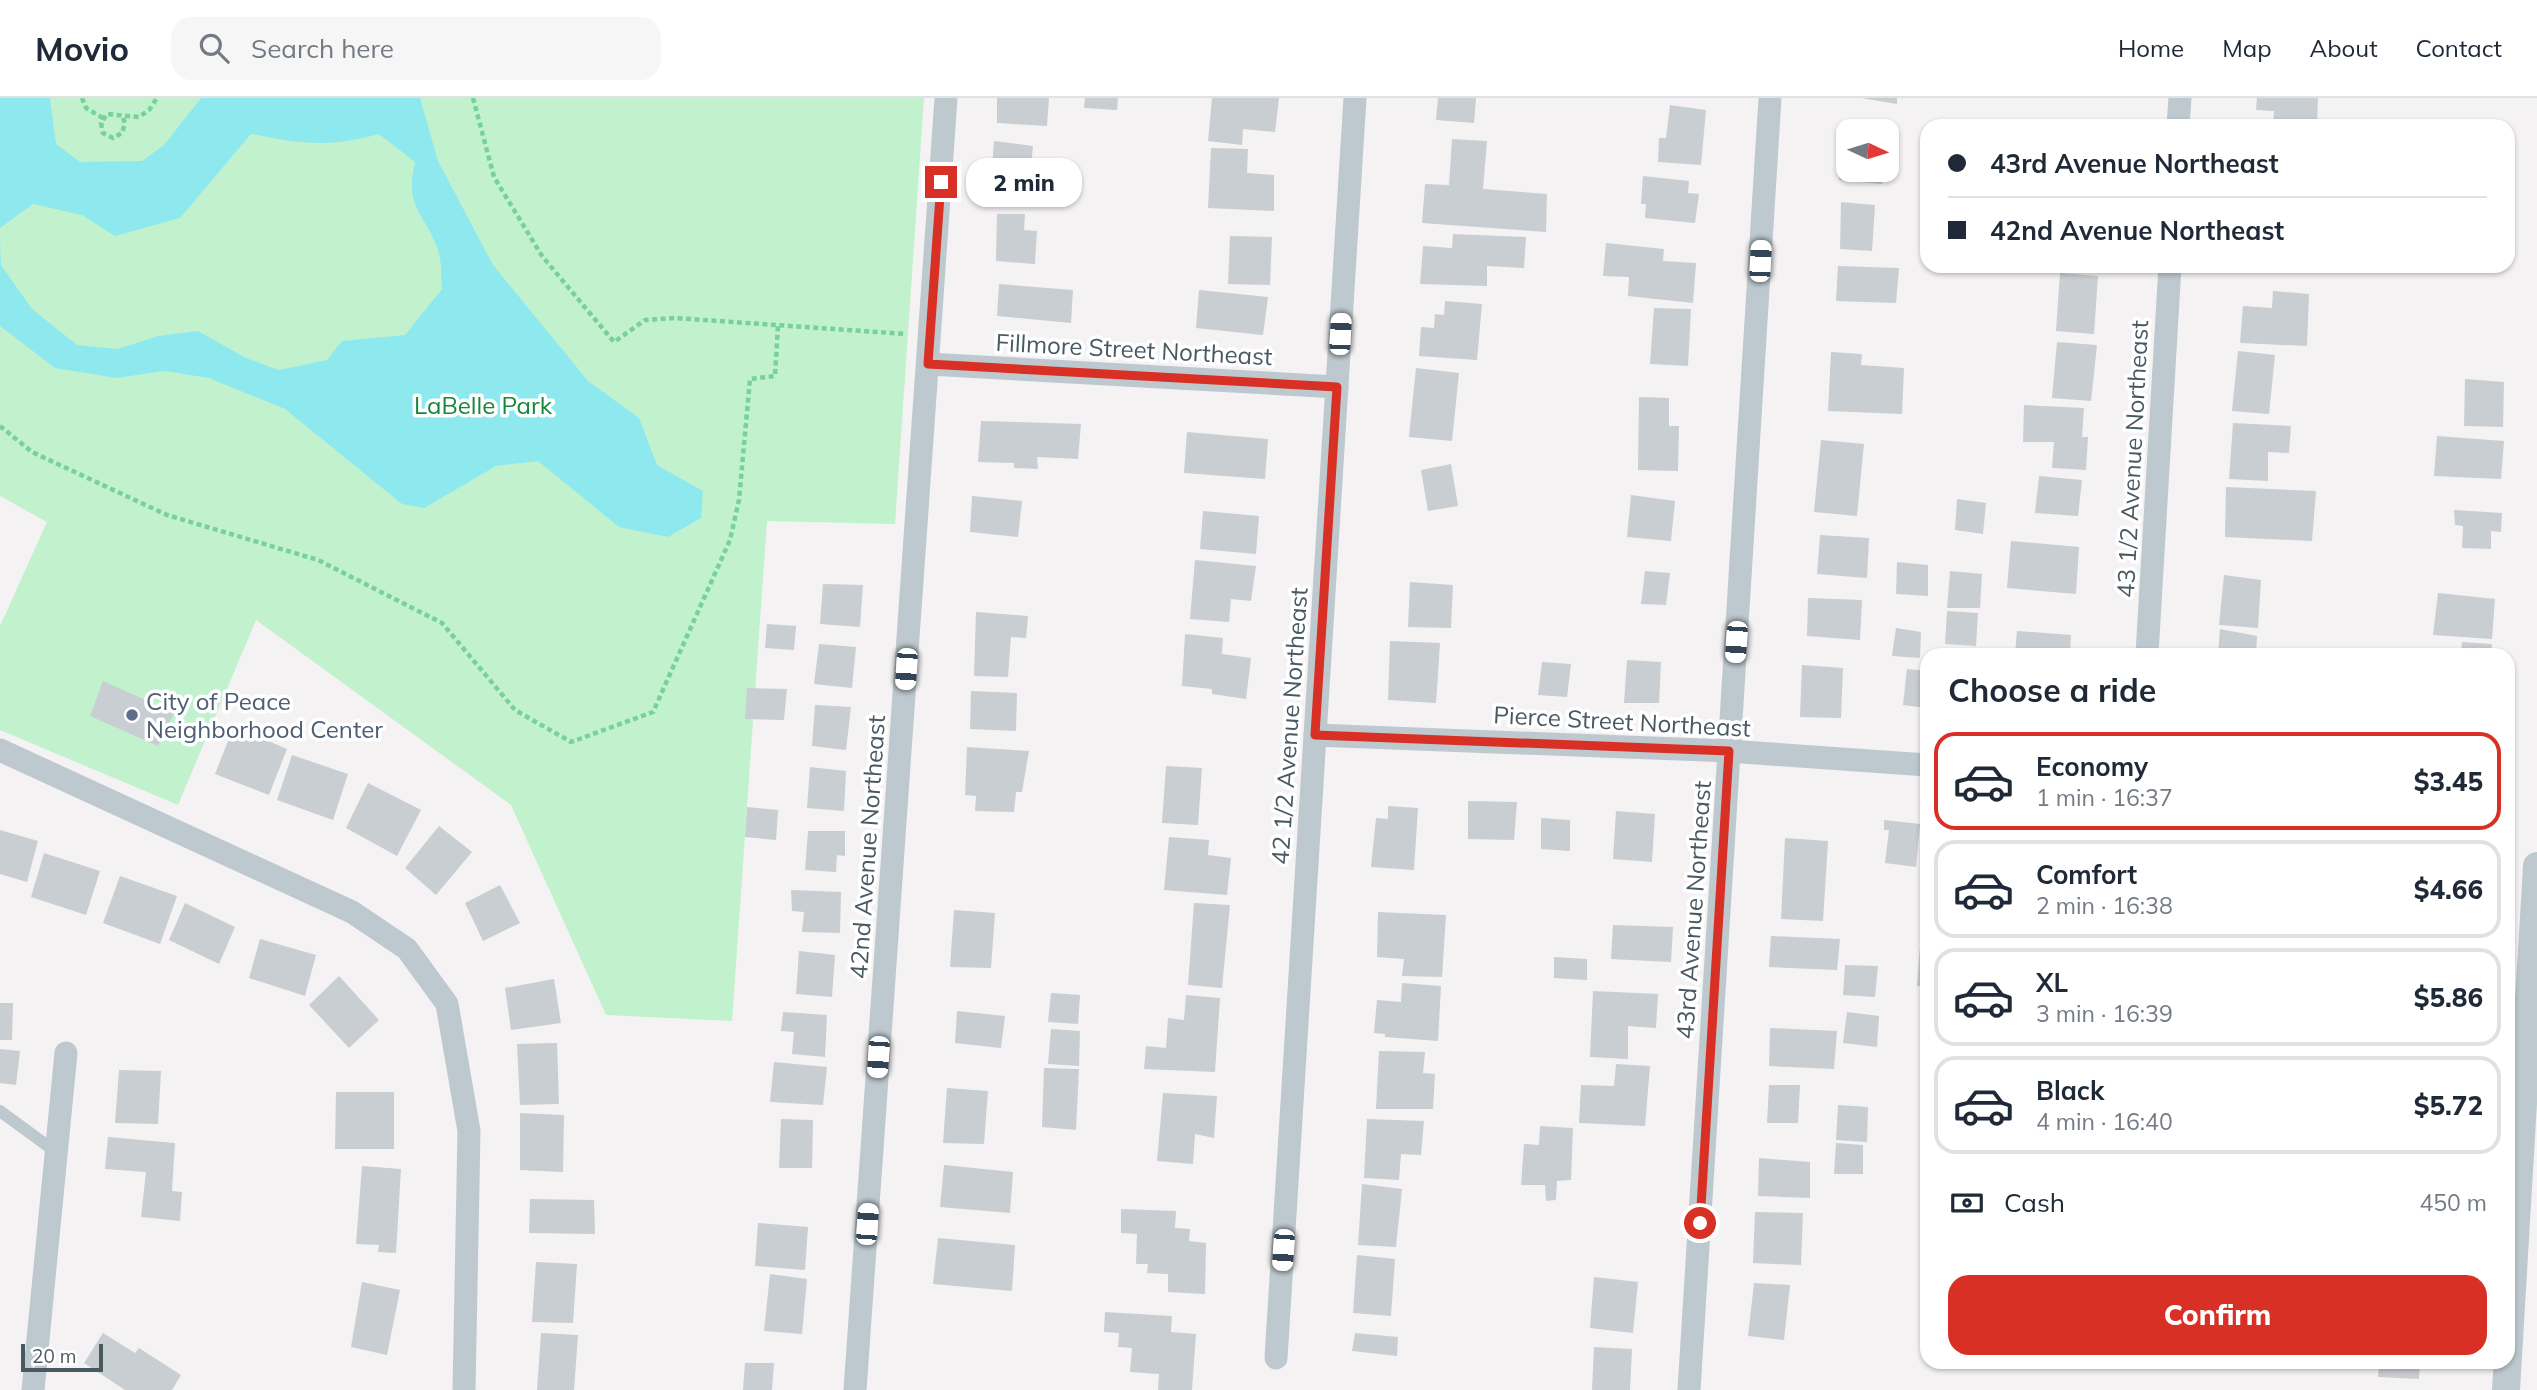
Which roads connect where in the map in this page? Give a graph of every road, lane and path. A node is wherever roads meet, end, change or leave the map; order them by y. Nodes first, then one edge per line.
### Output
1 (82, 98) edge
2 (157, 98) edge
3 (473, 98) edge
4 (946, 98) edge
5 (1355, 98) edge
6 (1770, 98) edge
7 (2179, 98) edge
8 (103, 118) junction
9 (123, 118) junction
10 (2178, 119) edge
11 (2170, 273) edge
12 (778, 325) junction
13 (930, 336) junction
14 (928, 364) junction
15 (1337, 387) junction
16 (0, 426) edge
17 (2147, 648) edge
18 (1315, 735) junction
19 (0, 750) edge
20 (1729, 751) junction
21 (1920, 765) edge
22 (2537, 866) edge
23 (66, 1053) dead end
24 (0, 1111) edge
25 (56, 1152) junction
26 (2515, 1238) edge
27 (1276, 1358) dead end
28 (2507, 1369) edge
29 (33, 1390) edge
30 (464, 1390) edge
31 (855, 1390) edge
32 (1689, 1390) edge
33 (2506, 1390) edge

1 - 8 path
2 - 9 path
3 - 12 path
4 - 13 street, 42nd Avenue Northeast
5 - 15 street, 42 1/2 Avenue Northeast
6 - 20 street, 43rd Avenue Northeast
7 - 10 street
8 - 9 path
8 - 9 path
11 - 17 street, 43 1/2 Avenue Northeast
12 - 13 path
12 - 16 path
13 - 14 street, 42nd Avenue Northeast
14 - 15 street, Fillmore Street Northeast
14 - 31 street, 42nd Avenue Northeast
15 - 18 street, 42 1/2 Avenue Northeast
18 - 20 street, Pierce Street Northeast
18 - 27 street, 42 1/2 Avenue Northeast
19 - 30 street
20 - 21 street, Pierce Street Northeast
20 - 32 street, 43rd Avenue Northeast
22 - 26 street
23 - 25 street
24 - 25 lane
25 - 29 street
28 - 33 street

